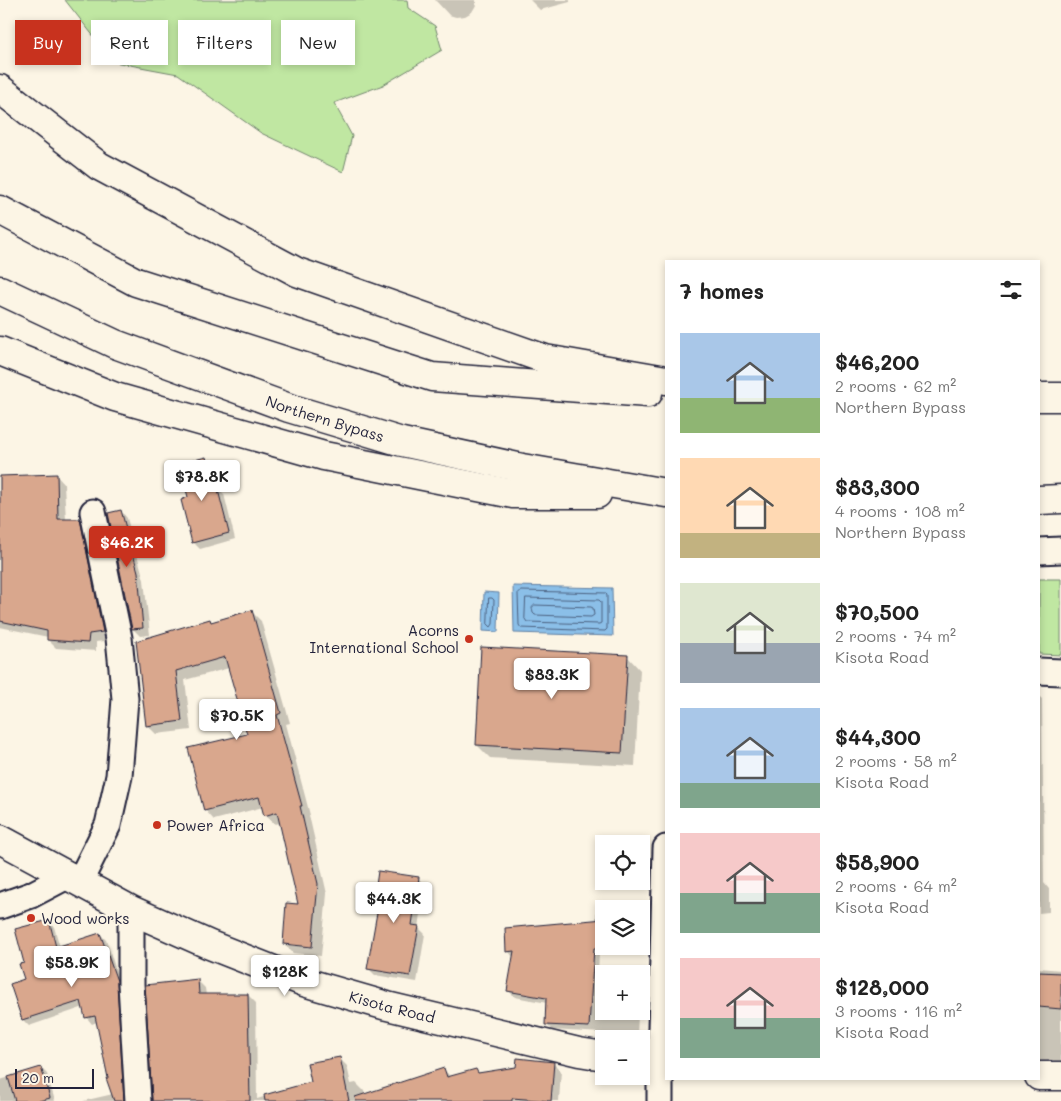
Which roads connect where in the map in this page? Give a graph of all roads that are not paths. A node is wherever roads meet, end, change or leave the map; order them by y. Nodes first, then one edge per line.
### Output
1 (0, 89) edge
2 (0, 210) edge
3 (0, 290) edge
4 (0, 351) edge
5 (665, 380) edge
6 (665, 394) edge
7 (1040, 397) edge
8 (1061, 397) edge
9 (665, 494) edge
10 (665, 494) edge
11 (1061, 499) edge
12 (1040, 500) edge
13 (93, 512) dead end
14 (1061, 550) edge
15 (1040, 551) edge
16 (1040, 671) edge
17 (1061, 672) edge
18 (0, 839) edge
19 (665, 870) edge
20 (74, 878) junction
21 (0, 906) edge
22 (131, 910) junction
23 (595, 1055) edge
24 (656, 1064) edge
25 (1040, 1076) edge
26 (1061, 1076) edge
27 (138, 1101) edge
28 (660, 1101) edge

1 - 5 main road
2 - 6 main road
3 - 9 main road, Northern Bypass
4 - 10 main road
7 - 8 main road
11 - 12 main road
13 - 20 street
14 - 15 street
16 - 17 street
18 - 20 main road, Kisota Road
19 - 24 street
20 - 21 street
20 - 22 main road, Kisota Road
22 - 23 main road, Kisota Road
22 - 27 street
24 - 28 street
25 - 26 main road

